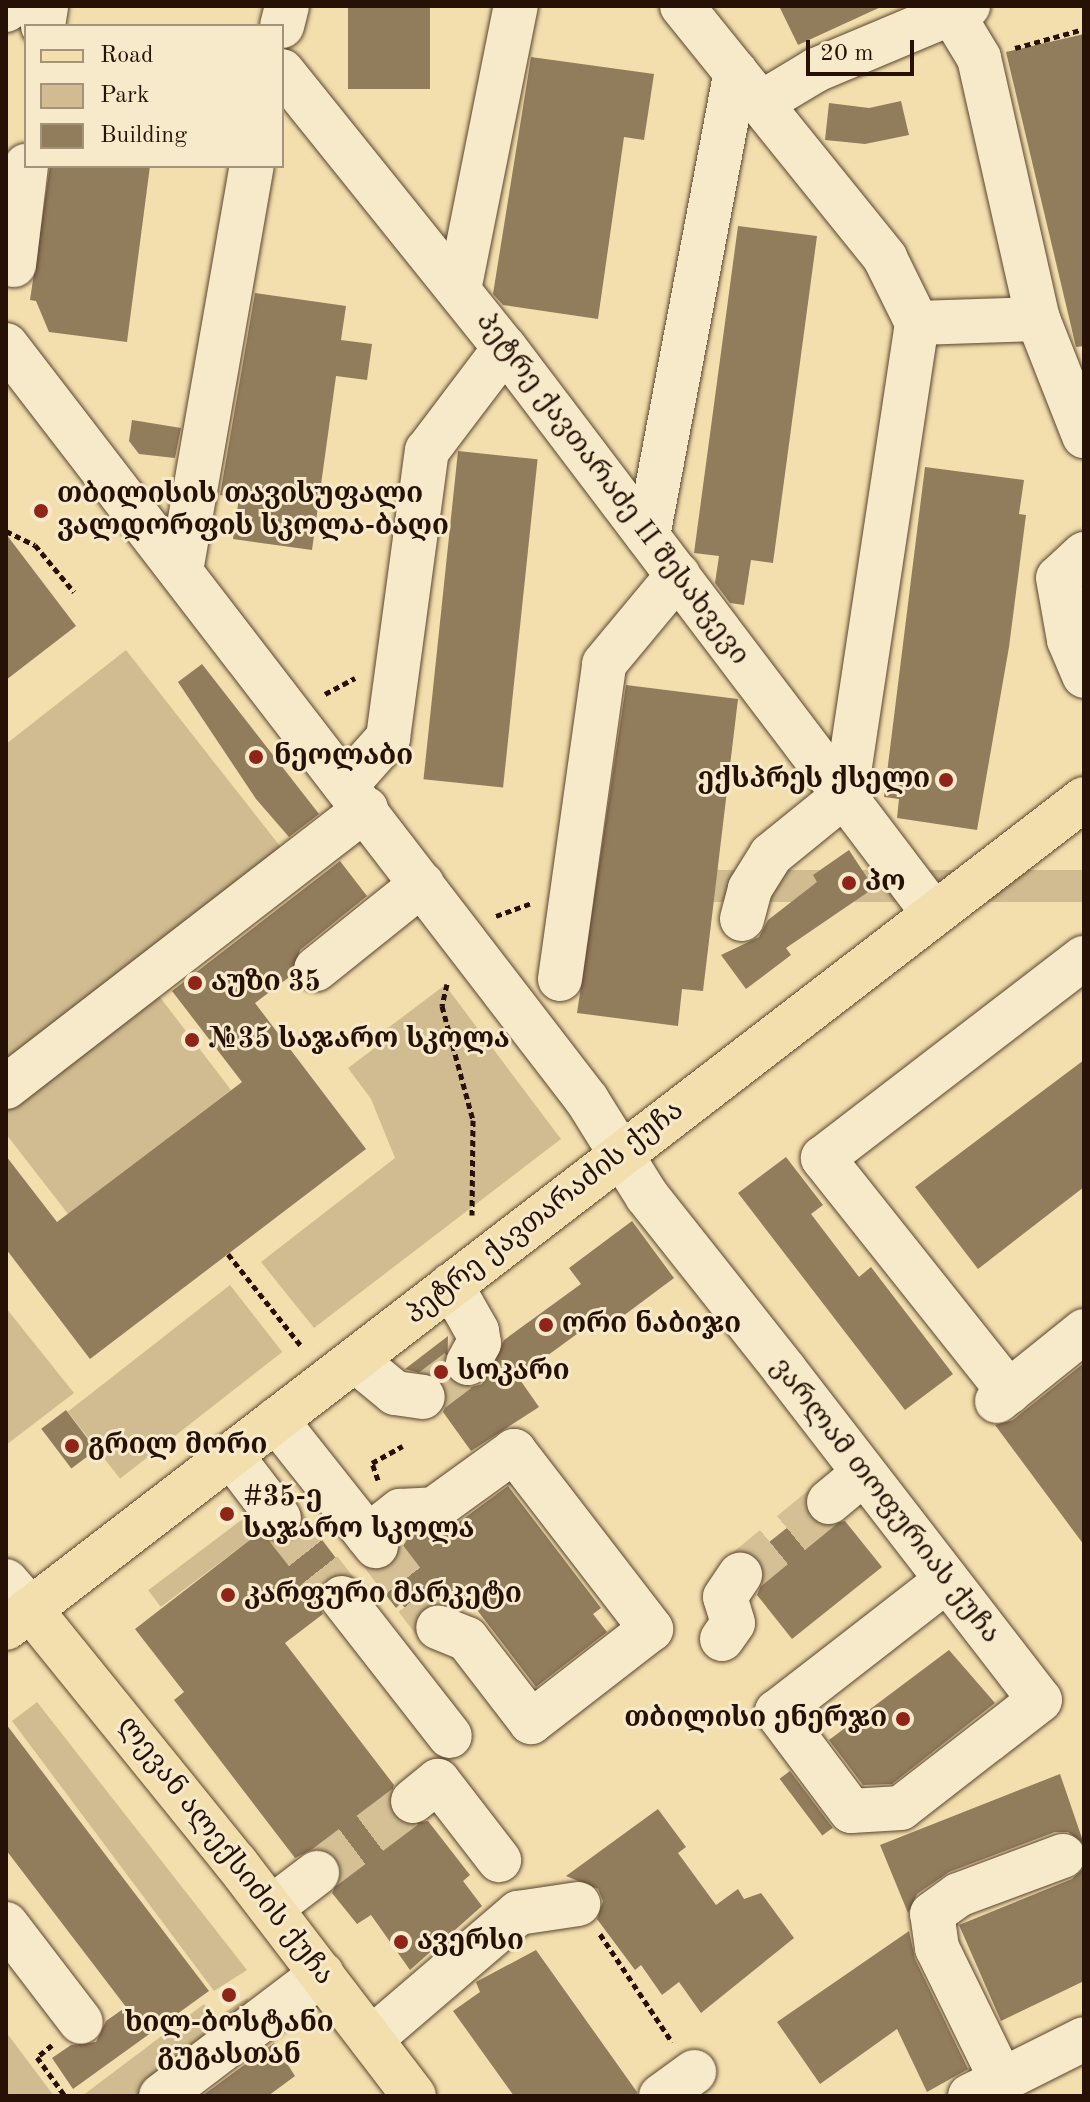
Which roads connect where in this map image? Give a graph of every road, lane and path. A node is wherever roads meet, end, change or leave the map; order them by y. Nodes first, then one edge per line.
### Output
1 (516, 6) edge
2 (682, 6) edge
3 (961, 11) edge
4 (1084, 29) edge
5 (979, 58) junction
6 (284, 73) edge
7 (748, 87) junction
8 (26, 168) edge
9 (252, 168) edge
10 (14, 265) dead end
11 (459, 290) junction
12 (1038, 319) junction
13 (917, 323) junction
14 (6, 345) edge
15 (505, 348) junction
16 (1084, 436) edge
17 (6, 531) edge
18 (648, 536) junction
19 (1084, 554) edge
20 (181, 571) junction
21 (678, 575) junction
22 (74, 592) dead end
23 (1084, 676) edge
24 (846, 794) junction
25 (356, 797) junction
26 (1084, 799) edge
27 (422, 884) junction
28 (934, 914) junction
29 (742, 919) dead end
30 (1084, 958) edge
31 (316, 969) dead end
32 (448, 979) dead end
33 (560, 979) dead end
34 (6, 1087) edge
35 (623, 1153) junction
36 (472, 1215) dead end
37 (228, 1254) dead end
38 (451, 1285) junction
39 (1084, 1331) edge
40 (302, 1347) dead end
41 (355, 1360) junction
42 (468, 1363) tunnel mouth
43 (423, 1397) dead end
44 (276, 1420) junction
45 (231, 1455) junction
46 (864, 1473) junction
47 (829, 1502) tunnel mouth
48 (279, 1518) tunnel mouth
49 (740, 1575) tunnel mouth
50 (947, 1580) junction
51 (342, 1598) tunnel mouth
52 (14, 1606) edge
53 (438, 1627) tunnel mouth
54 (722, 1639) dead end
55 (450, 1736) dead end
56 (413, 1801) tunnel mouth
57 (1063, 1856) dead end
58 (499, 1860) dead end
59 (317, 1873) tunnel mouth
60 (578, 1904) joint
61 (271, 1908) junction
62 (6, 1924) edge
63 (322, 1974) junction
64 (81, 2022) joint
65 (371, 2039) junction
66 (1084, 2039) edge
67 (675, 2069) edge
68 (985, 2087) edge
69 (65, 2096) edge
70 (161, 2096) edge
71 (414, 2096) edge

1 - 11 street
2 - 7 street
3 - 5 street
3 - 7 street
4 - 5 path
5 - 12 street
6 - 11 street, პეტრე ქავთარაძე II შესახვევი
7 - 13 street
7 - 18 street
8 - 10 street
9 - 20 street
11 - 15 street, პეტრე ქავთარაძე II შესახვევი
12 - 13 street
12 - 16 street
13 - 24 street
14 - 20 street, ვარლამ თოფურიას ქუჩა
15 - 18 street, პეტრე ქავთარაძე II შესახვევი
15 - 25 street
17 - 22 path
18 - 21 street, პეტრე ქავთარაძე II შესახვევი
19 - 23 street
20 - 25 street, ვარლამ თოფურიას ქუჩა
21 - 24 street, პეტრე ქავთარაძე II შესახვევი
21 - 33 street
24 - 28 street, პეტრე ქავთარაძე II შესახვევი
24 - 29 street
25 - 27 street, ვარლამ თოფურიას ქუჩა
25 - 34 street
26 - 28 main road, პეტრე ქავთარაძის ქუჩა
27 - 31 street
27 - 35 street, ვარლამ თოფურიას ქუჩა
28 - 35 main road, პეტრე ქავთარაძის ქუჩა
30 - 39 street
32 - 36 path
35 - 38 main road, პეტრე ქავთარაძის ქუჩა
35 - 46 street, ვარლამ თოფურიას ქუჩა
37 - 40 path
38 - 41 main road, პეტრე ქავთარაძის ქუჩა
38 - 42 street
41 - 43 street
41 - 44 main road, პეტრე ქავთარაძის ქუჩა
44 - 45 main road, პეტრე ქავთარაძის ქუჩა
44 - 53 street
45 - 48 street
45 - 52 main road, პეტრე ქავთარაძის ქუჩა
46 - 47 street
46 - 50 street, ვარლამ თოფურიას ქუჩა
49 - 54 street
50 - 50 street, ვარლამ თოფურიას ქუჩა
51 - 55 street
52 - 61 main road, ლევან ალექსიძის ქუჩა
56 - 58 street
57 - 68 street
59 - 61 street
60 - 65 street
60 - 67 path
61 - 63 main road, ლევან ალექსიძის ქუჩა
62 - 64 street
63 - 65 main road, ლევან ალექსიძის ქუჩა
63 - 70 street
64 - 69 path
65 - 71 main road, ლევან ალექსიძის ქუჩა
66 - 68 street

